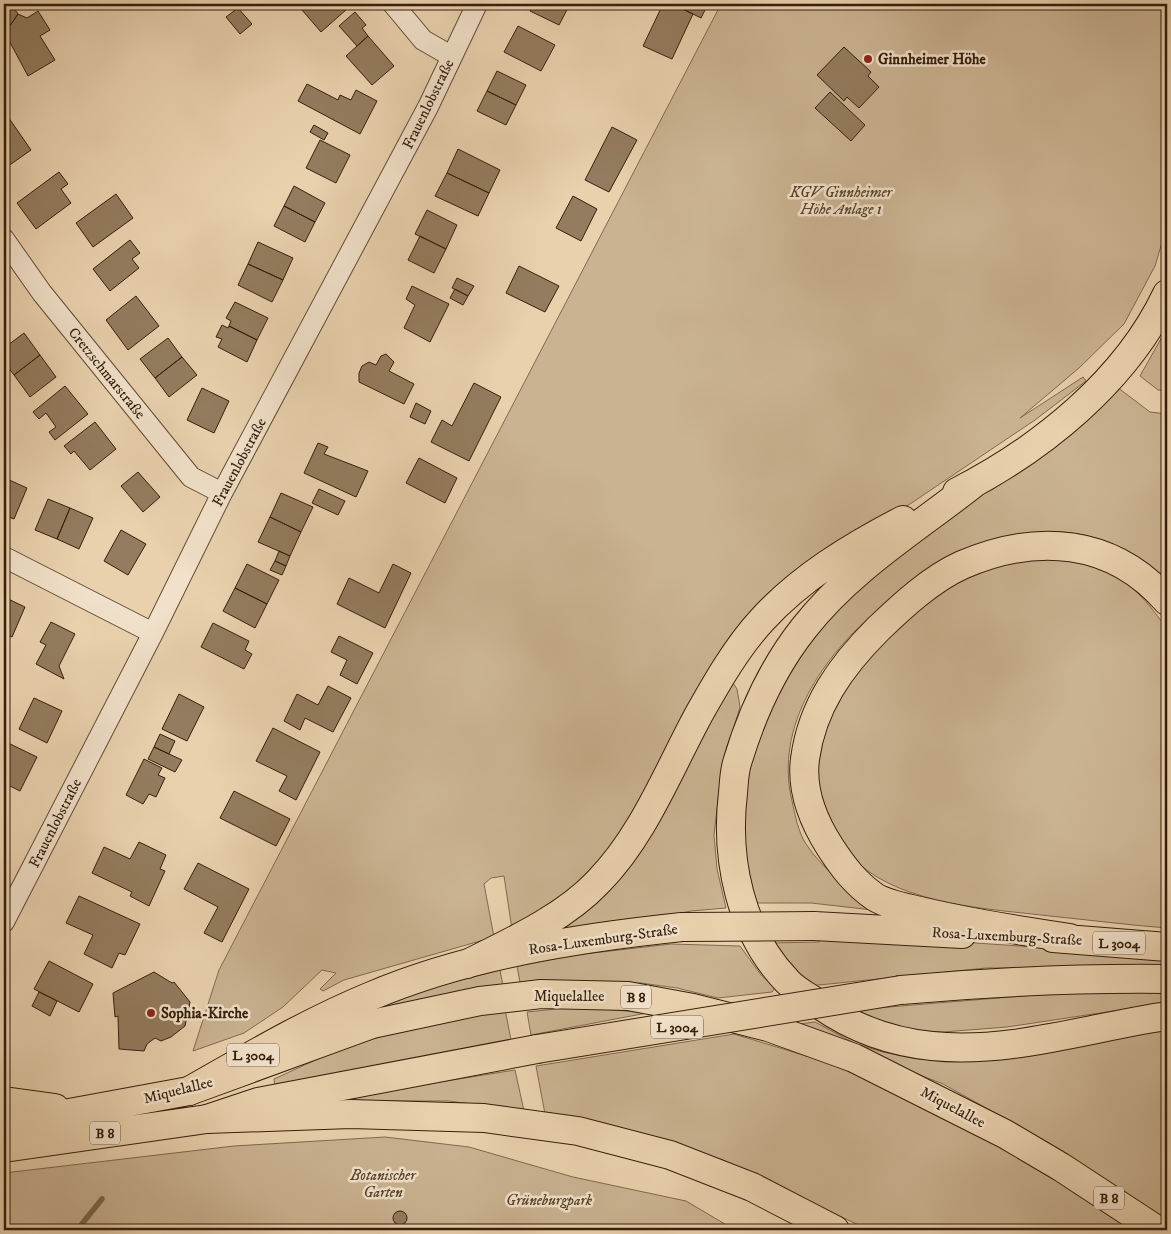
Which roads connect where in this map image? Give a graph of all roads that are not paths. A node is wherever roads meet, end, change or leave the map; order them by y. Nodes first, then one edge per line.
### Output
1 (393, 4) edge
2 (477, 4) edge
3 (451, 56) junction
4 (4, 239) edge
5 (1167, 294) edge
6 (973, 484) junction
7 (222, 493) junction
8 (4, 557) edge
9 (1167, 601) edge
10 (153, 633) junction
11 (4, 922) edge
12 (1070, 938) junction
13 (1167, 947) edge
14 (467, 964) junction
15 (1167, 980) edge
16 (1167, 1016) edge
17 (189, 1091) junction
18 (4, 1101) edge
19 (81, 1111) junction
20 (207, 1119) junction
21 (4, 1125) edge
22 (4, 1148) edge
23 (835, 1230) edge
24 (1156, 1230) edge

1 - 3 street
2 - 3 street, Frauenlobstraße
3 - 7 street, Frauenlobstraße
4 - 7 street, Cretzschmarstraße
5 - 6 main road
6 - 14 main road
6 - 16 main road
7 - 10 street, Frauenlobstraße
8 - 10 street
9 - 12 main road
10 - 11 street, Frauenlobstraße
12 - 13 main road, Rosa-Luxemburg-Straße / L 3004
12 - 14 main road, Rosa-Luxemburg-Straße / L 3004, bridge
14 - 17 main road, Rosa-Luxemburg-Straße / L 3004
15 - 20 main road, L 3004, bridge
17 - 19 main road, Miquelallee / B 8
17 - 24 main road, Miquelallee / B 8
18 - 19 main road
19 - 21 main road, Miquelallee / B 8
20 - 22 main road, Miquelallee / B 8
20 - 23 main road, Miquelallee / B 8

